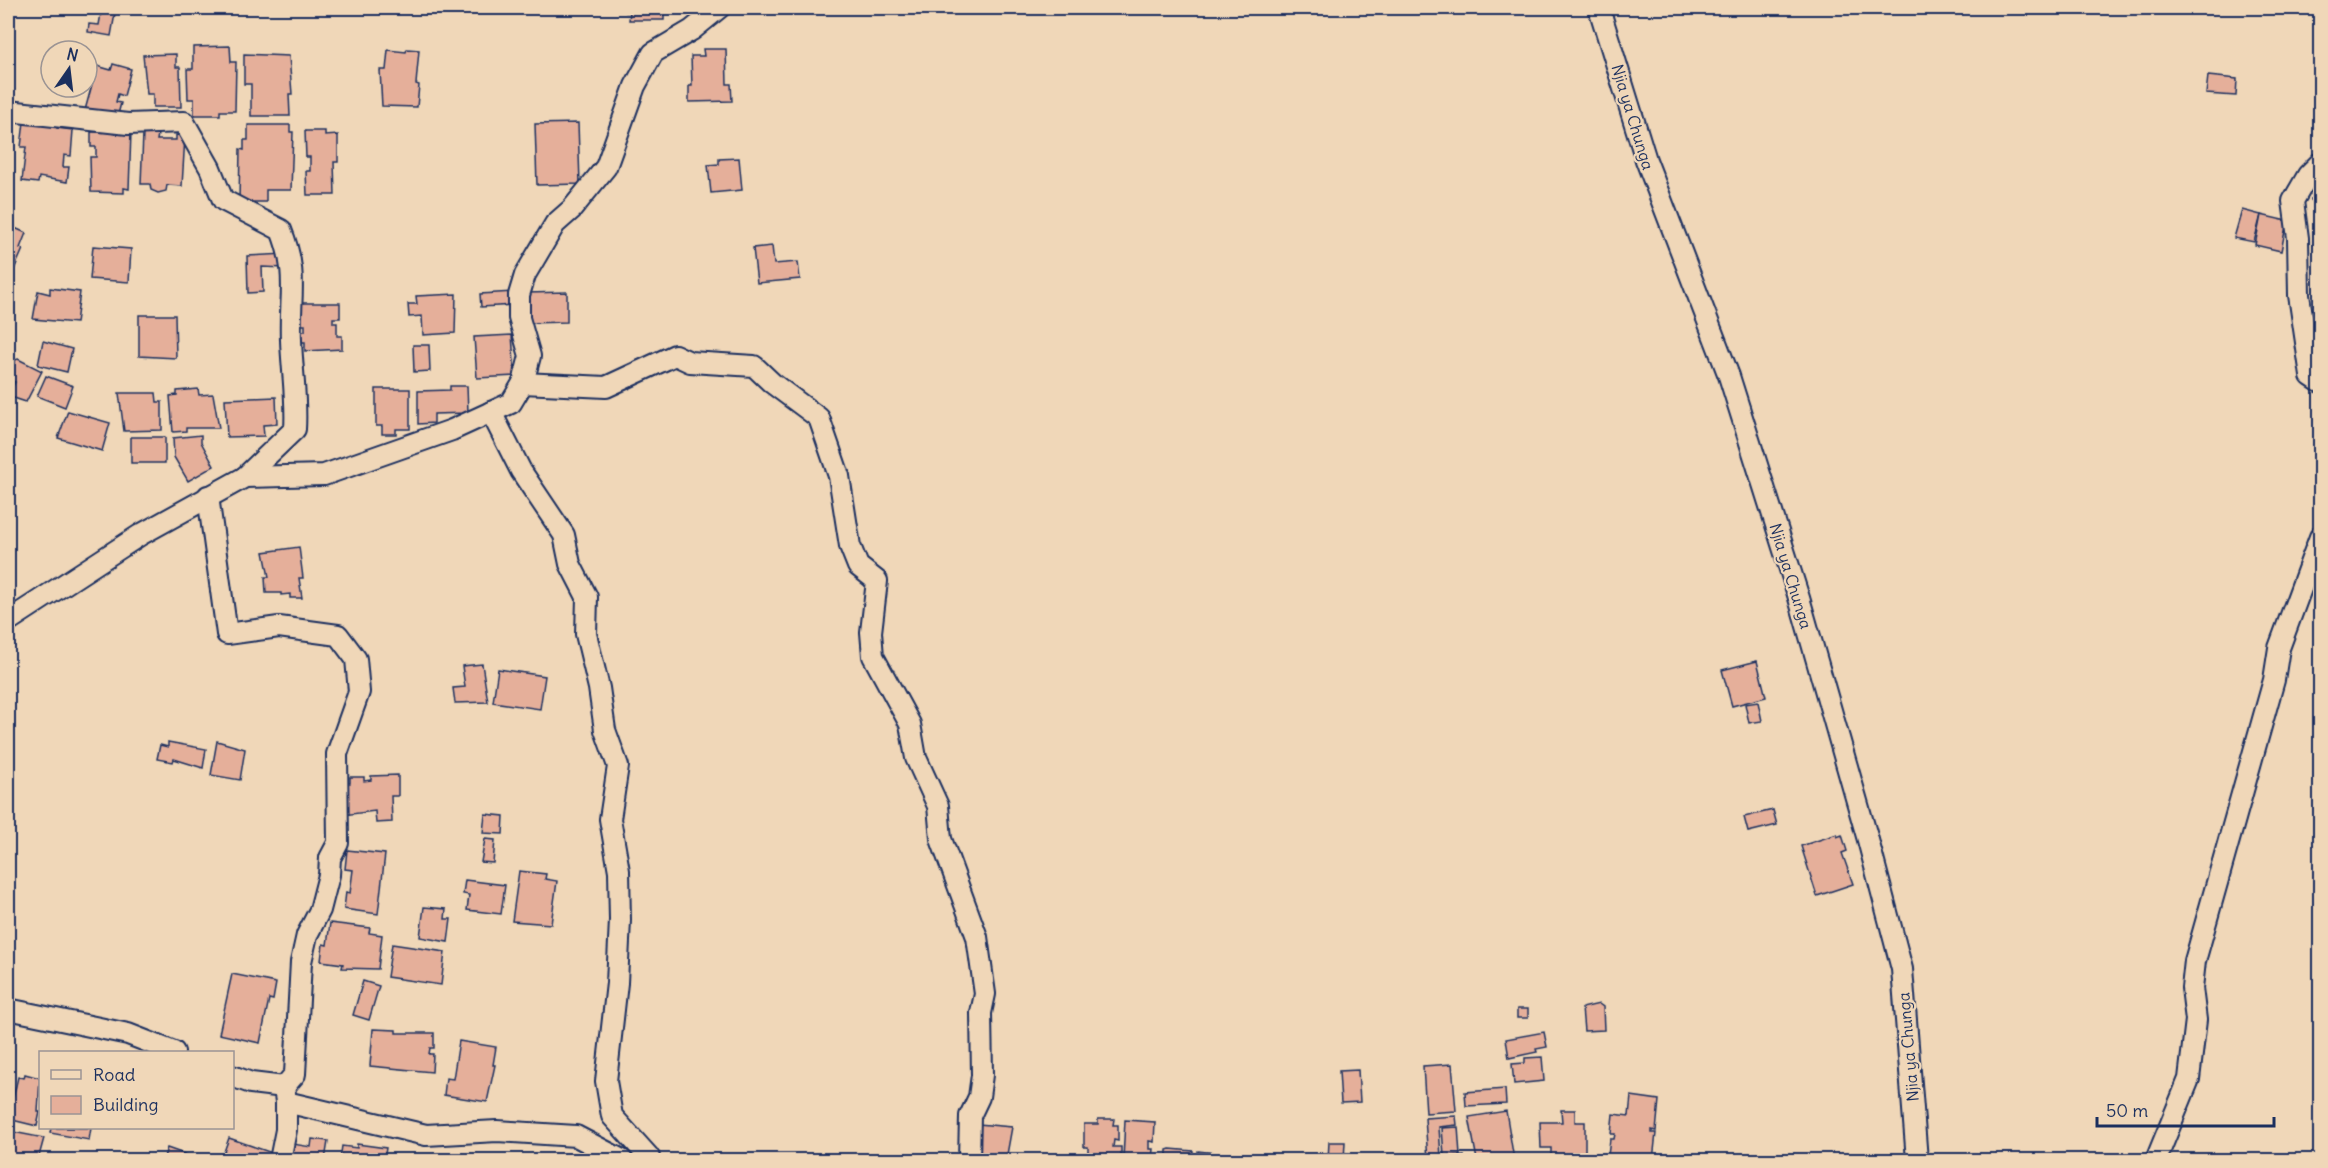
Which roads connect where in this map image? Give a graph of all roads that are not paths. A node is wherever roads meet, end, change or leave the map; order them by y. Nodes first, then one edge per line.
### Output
1 (719, 8) edge
2 (1599, 8) edge
3 (8, 111) edge
4 (2320, 163) edge
5 (2320, 382) edge
6 (524, 383) junction
7 (491, 412) junction
8 (245, 477) junction
9 (208, 496) junction
10 (2320, 537) edge
11 (8, 621) edge
12 (8, 1009) edge
13 (169, 1051) edge
14 (234, 1077) edge
15 (285, 1095) junction
16 (280, 1161) edge
17 (622, 1161) edge
18 (648, 1161) edge
19 (969, 1161) edge
20 (1917, 1161) edge
21 (2156, 1161) edge

1 - 6 street
2 - 20 street, Njia ya Chunga
3 - 8 street
4 - 5 street
6 - 7 street
6 - 19 street
7 - 8 street
7 - 18 street
8 - 9 street
9 - 11 street
9 - 15 street
10 - 21 street
12 - 13 street
14 - 15 street
15 - 16 street
15 - 17 street

